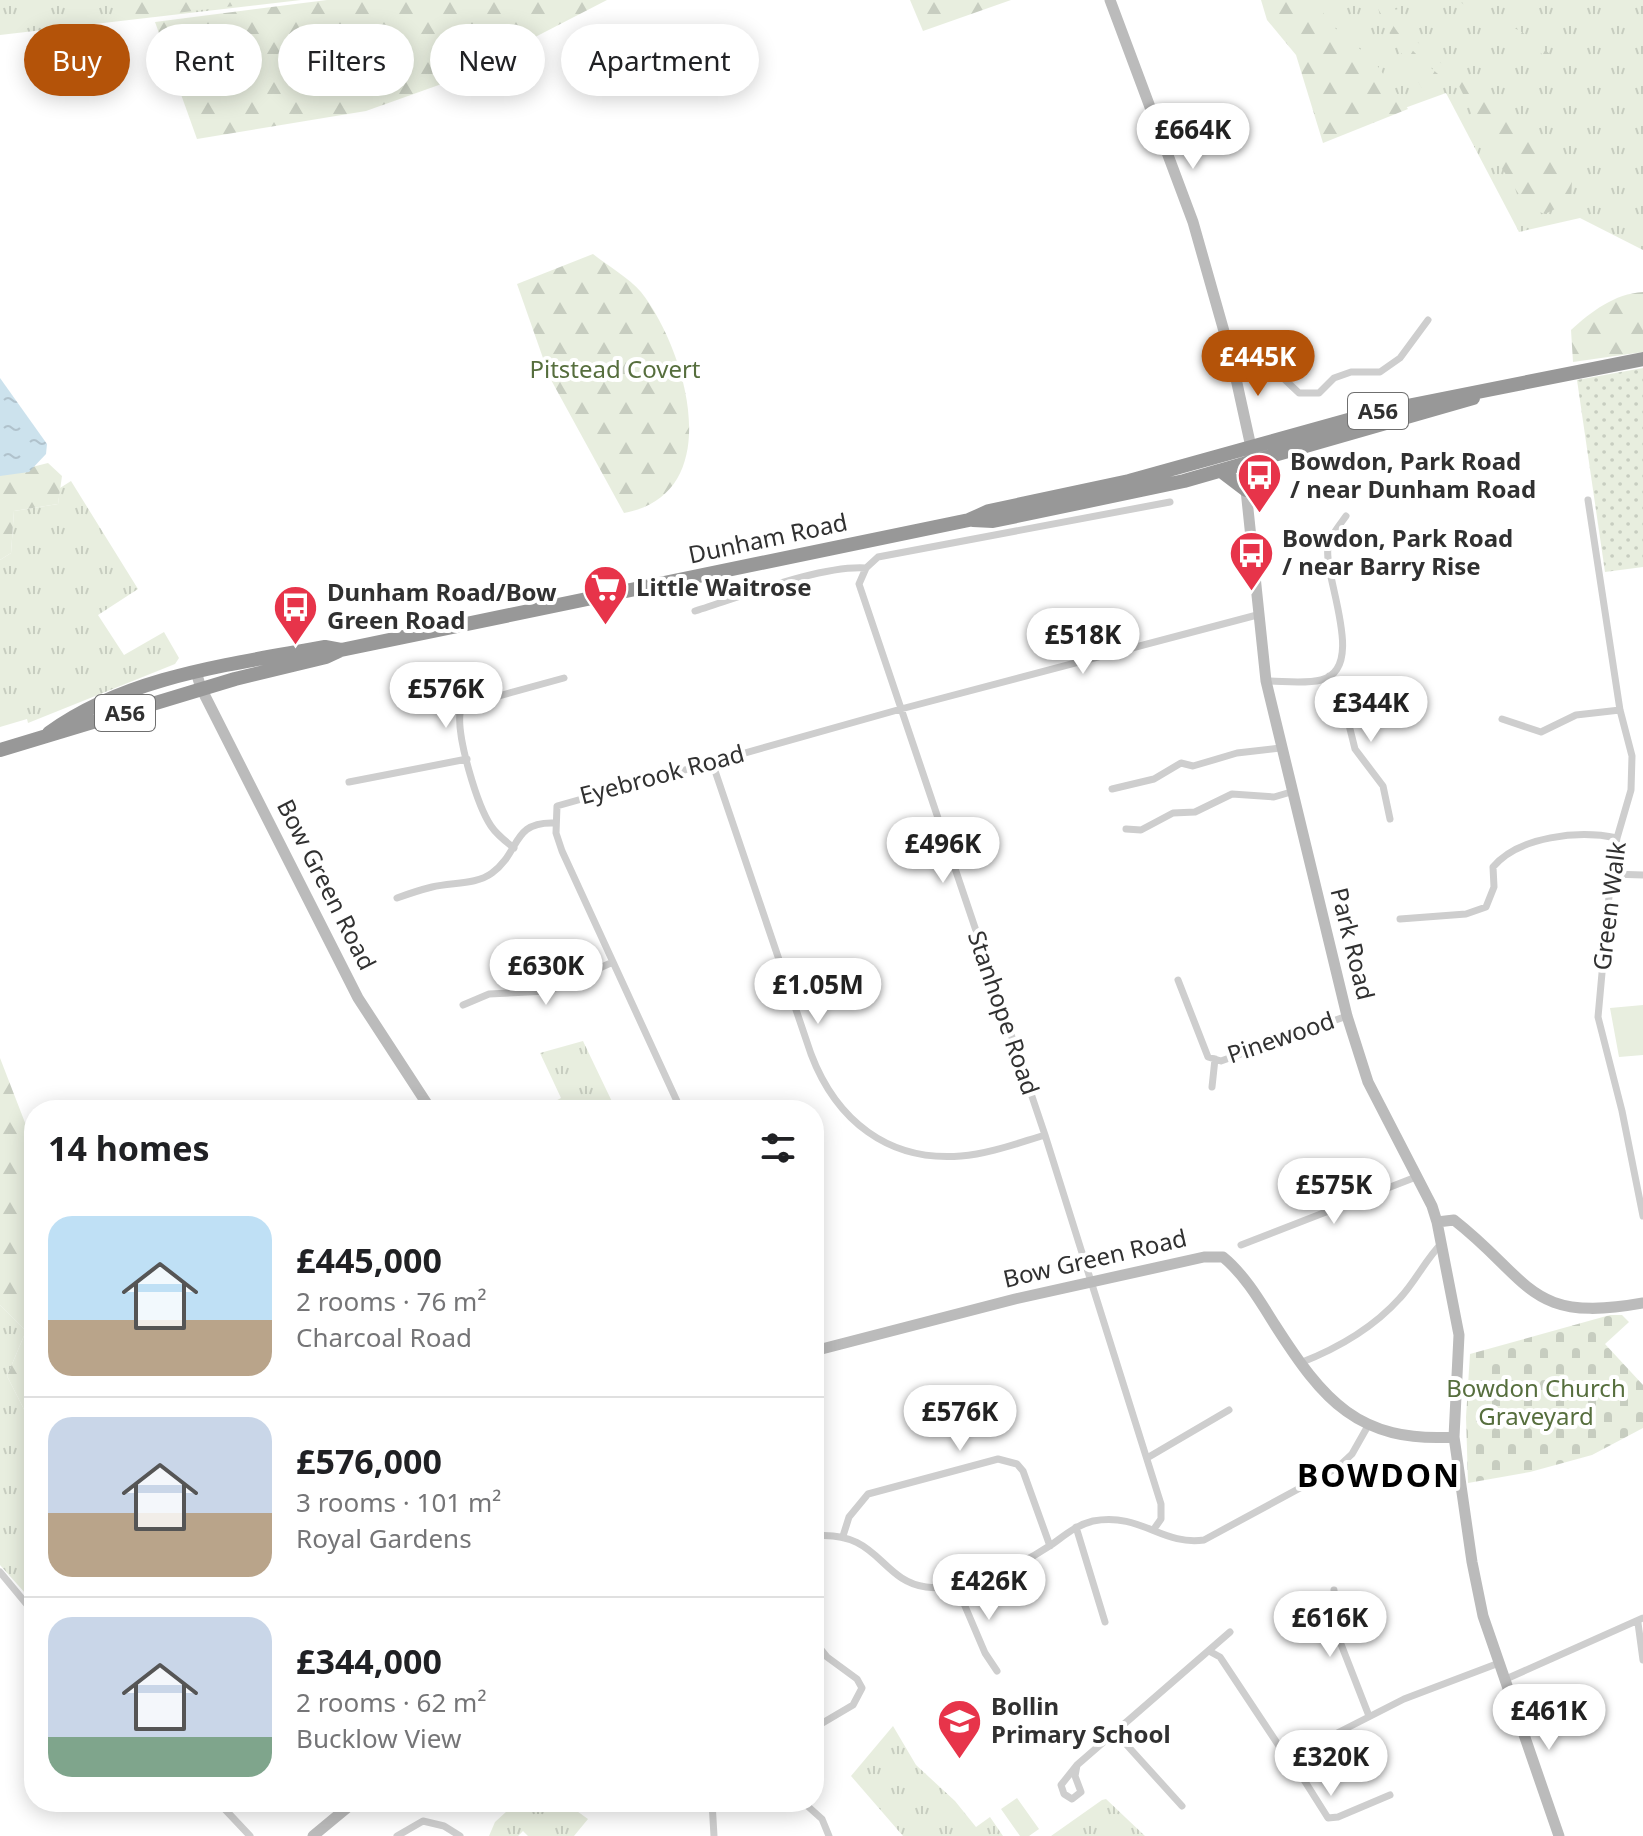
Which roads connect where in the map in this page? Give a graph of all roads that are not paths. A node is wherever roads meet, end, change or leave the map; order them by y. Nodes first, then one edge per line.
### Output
1 (1110, 0) edge
2 (1428, 320) dead end
3 (1231, 356) junction
4 (1643, 359) edge
5 (1509, 386) junction
6 (1251, 447) junction
7 (1291, 450) junction
8 (1200, 462) junction
9 (1246, 465) junction
10 (1221, 471) junction
11 (1246, 490) junction
12 (1588, 500) dead end
13 (1170, 502) dead end
14 (1346, 516) dead end
15 (969, 520) junction
16 (866, 568) junction
17 (695, 611) dead end
18 (1257, 615) junction
19 (341, 650) junction
20 (196, 672) junction
21 (1329, 676) junction
22 (564, 678) dead end
23 (1266, 681) junction
24 (201, 688) junction
25 (901, 709) junction
26 (1620, 710) junction
27 (1502, 719) dead end
28 (48, 734) junction
29 (1280, 748) junction
30 (0, 750) edge
31 (467, 759) junction
32 (712, 762) junction
33 (349, 782) dead end
34 (1112, 789) dead end
35 (1291, 792) junction
36 (1390, 819) dead end
37 (555, 823) junction
38 (1126, 829) dead end
39 (1617, 838) junction
40 (514, 848) junction
41 (1611, 874) junction
42 (1643, 875) edge
43 (397, 898) dead end
44 (1400, 919) dead end
45 (613, 962) junction
46 (1178, 980) dead end
47 (463, 1005) dead end
48 (1347, 1016) junction
49 (1215, 1059) junction
50 (1212, 1087) dead end
51 (424, 1100) edge
52 (676, 1100) edge
53 (1045, 1135) junction
54 (1416, 1177) junction
55 (1643, 1216) edge
56 (1437, 1222) junction
57 (1442, 1243) junction
58 (1241, 1245) dead end
59 (1092, 1282) junction
60 (1643, 1303) edge
61 (824, 1349) edge
62 (1300, 1363) junction
63 (1229, 1410) dead end
64 (1369, 1424) junction
65 (1454, 1437) junction
66 (1147, 1458) junction
67 (1076, 1527) junction
68 (1154, 1529) junction
69 (824, 1536) edge
70 (843, 1536) junction
71 (1050, 1546) junction
72 (0, 1572) edge
73 (956, 1585) junction
74 (1334, 1590) dead end
75 (24, 1601) edge
76 (1641, 1621) edge
77 (1105, 1622) dead end
78 (1230, 1632) dead end
79 (1209, 1651) junction
80 (824, 1653) edge
81 (1643, 1660) edge
82 (1499, 1663) junction
83 (997, 1671) dead end
84 (1506, 1679) junction
85 (1369, 1716) junction
86 (824, 1722) edge
87 (1115, 1732) junction
88 (1287, 1753) junction
89 (1077, 1765) dead end
90 (1390, 1795) dead end
91 (1182, 1806) dead end
92 (227, 1812) edge
93 (342, 1812) edge
94 (713, 1812) edge
95 (814, 1812) edge
96 (250, 1836) edge
97 (313, 1836) edge
98 (397, 1836) edge
99 (460, 1836) edge
100 (714, 1836) edge
101 (829, 1836) edge
102 (1559, 1836) edge

1 - 3 main road
2 - 3 street
3 - 6 main road
4 - 5 highway, Dunham Road / A56
5 - 6 highway, Dunham Road / A56
5 - 7 highway, Dunham Road / A56
6 - 7 highway
6 - 8 highway, Dunham Road / A56
6 - 9 main road, Park Road
7 - 9 highway, Dunham Road / A56
8 - 9 highway
8 - 15 highway, Dunham Road / A56
9 - 10 highway, Dunham Road / A56
9 - 11 main road, Park Road
10 - 11 highway
10 - 15 highway, Dunham Road / A56
11 - 18 main road, Park Road
12 - 26 street, Green Walk
13 - 16 street
14 - 21 street
15 - 19 highway, Dunham Road / A56
16 - 17 street
16 - 25 street, Stanhope Road
18 - 23 main road, Park Road
18 - 25 street, Eyebrook Road
19 - 20 highway, Dunham Road / A56
19 - 24 highway, Dunham Road / A56
20 - 24 main road, Bow Green Road
20 - 28 highway, Dunham Road / A56
21 - 23 street
21 - 36 street
22 - 31 street
23 - 29 main road, Park Road
24 - 28 highway, Dunham Road / A56
24 - 51 main road, Bow Green Road
25 - 32 street, Eyebrook Road
25 - 53 street, Stanhope Road
26 - 27 street
26 - 39 street, Green Walk
28 - 30 highway, Dunham Road / A56
29 - 34 street
29 - 35 main road, Park Road
31 - 33 street
31 - 40 street
32 - 37 street, Eyebrook Road
32 - 53 street
35 - 38 street
35 - 48 main road, Park Road
37 - 40 street
37 - 45 street, Eyebrook Road
39 - 41 street, Green Walk
39 - 44 street
40 - 43 street
41 - 42 street
41 - 55 street, Green Walk
45 - 47 street
45 - 52 street, Eyebrook Road
46 - 49 street, Pinewood
48 - 49 street, Pinewood
48 - 54 main road, Park Road
49 - 50 street, Pinewood
53 - 59 street, Stanhope Road
54 - 56 main road, Park Road
54 - 58 street
56 - 57 main road, Park Road
56 - 60 main road
57 - 62 street
57 - 65 main road, Park Road
59 - 61 main road, Bow Green Road
59 - 62 main road, Bow Green Road
59 - 66 street, Stanhope Road
62 - 64 main road, Bow Green Road
63 - 66 street
64 - 65 main road, Bow Green Road
64 - 68 street
65 - 82 main road, Park Road
66 - 68 street, Stanhope Road
67 - 68 street
67 - 71 street
67 - 77 street
69 - 70 street
70 - 71 street
70 - 73 street
71 - 73 street
72 - 75 street
73 - 83 street
74 - 85 street
76 - 81 street
76 - 84 street
78 - 79 street
79 - 87 street
79 - 88 street
80 - 86 street
82 - 84 main road, Park Road
82 - 85 street
84 - 102 main road, Park Road
85 - 88 street
87 - 89 street
87 - 91 street
88 - 90 street
92 - 96 street
93 - 97 main road
94 - 100 street
95 - 101 street
98 - 99 street

